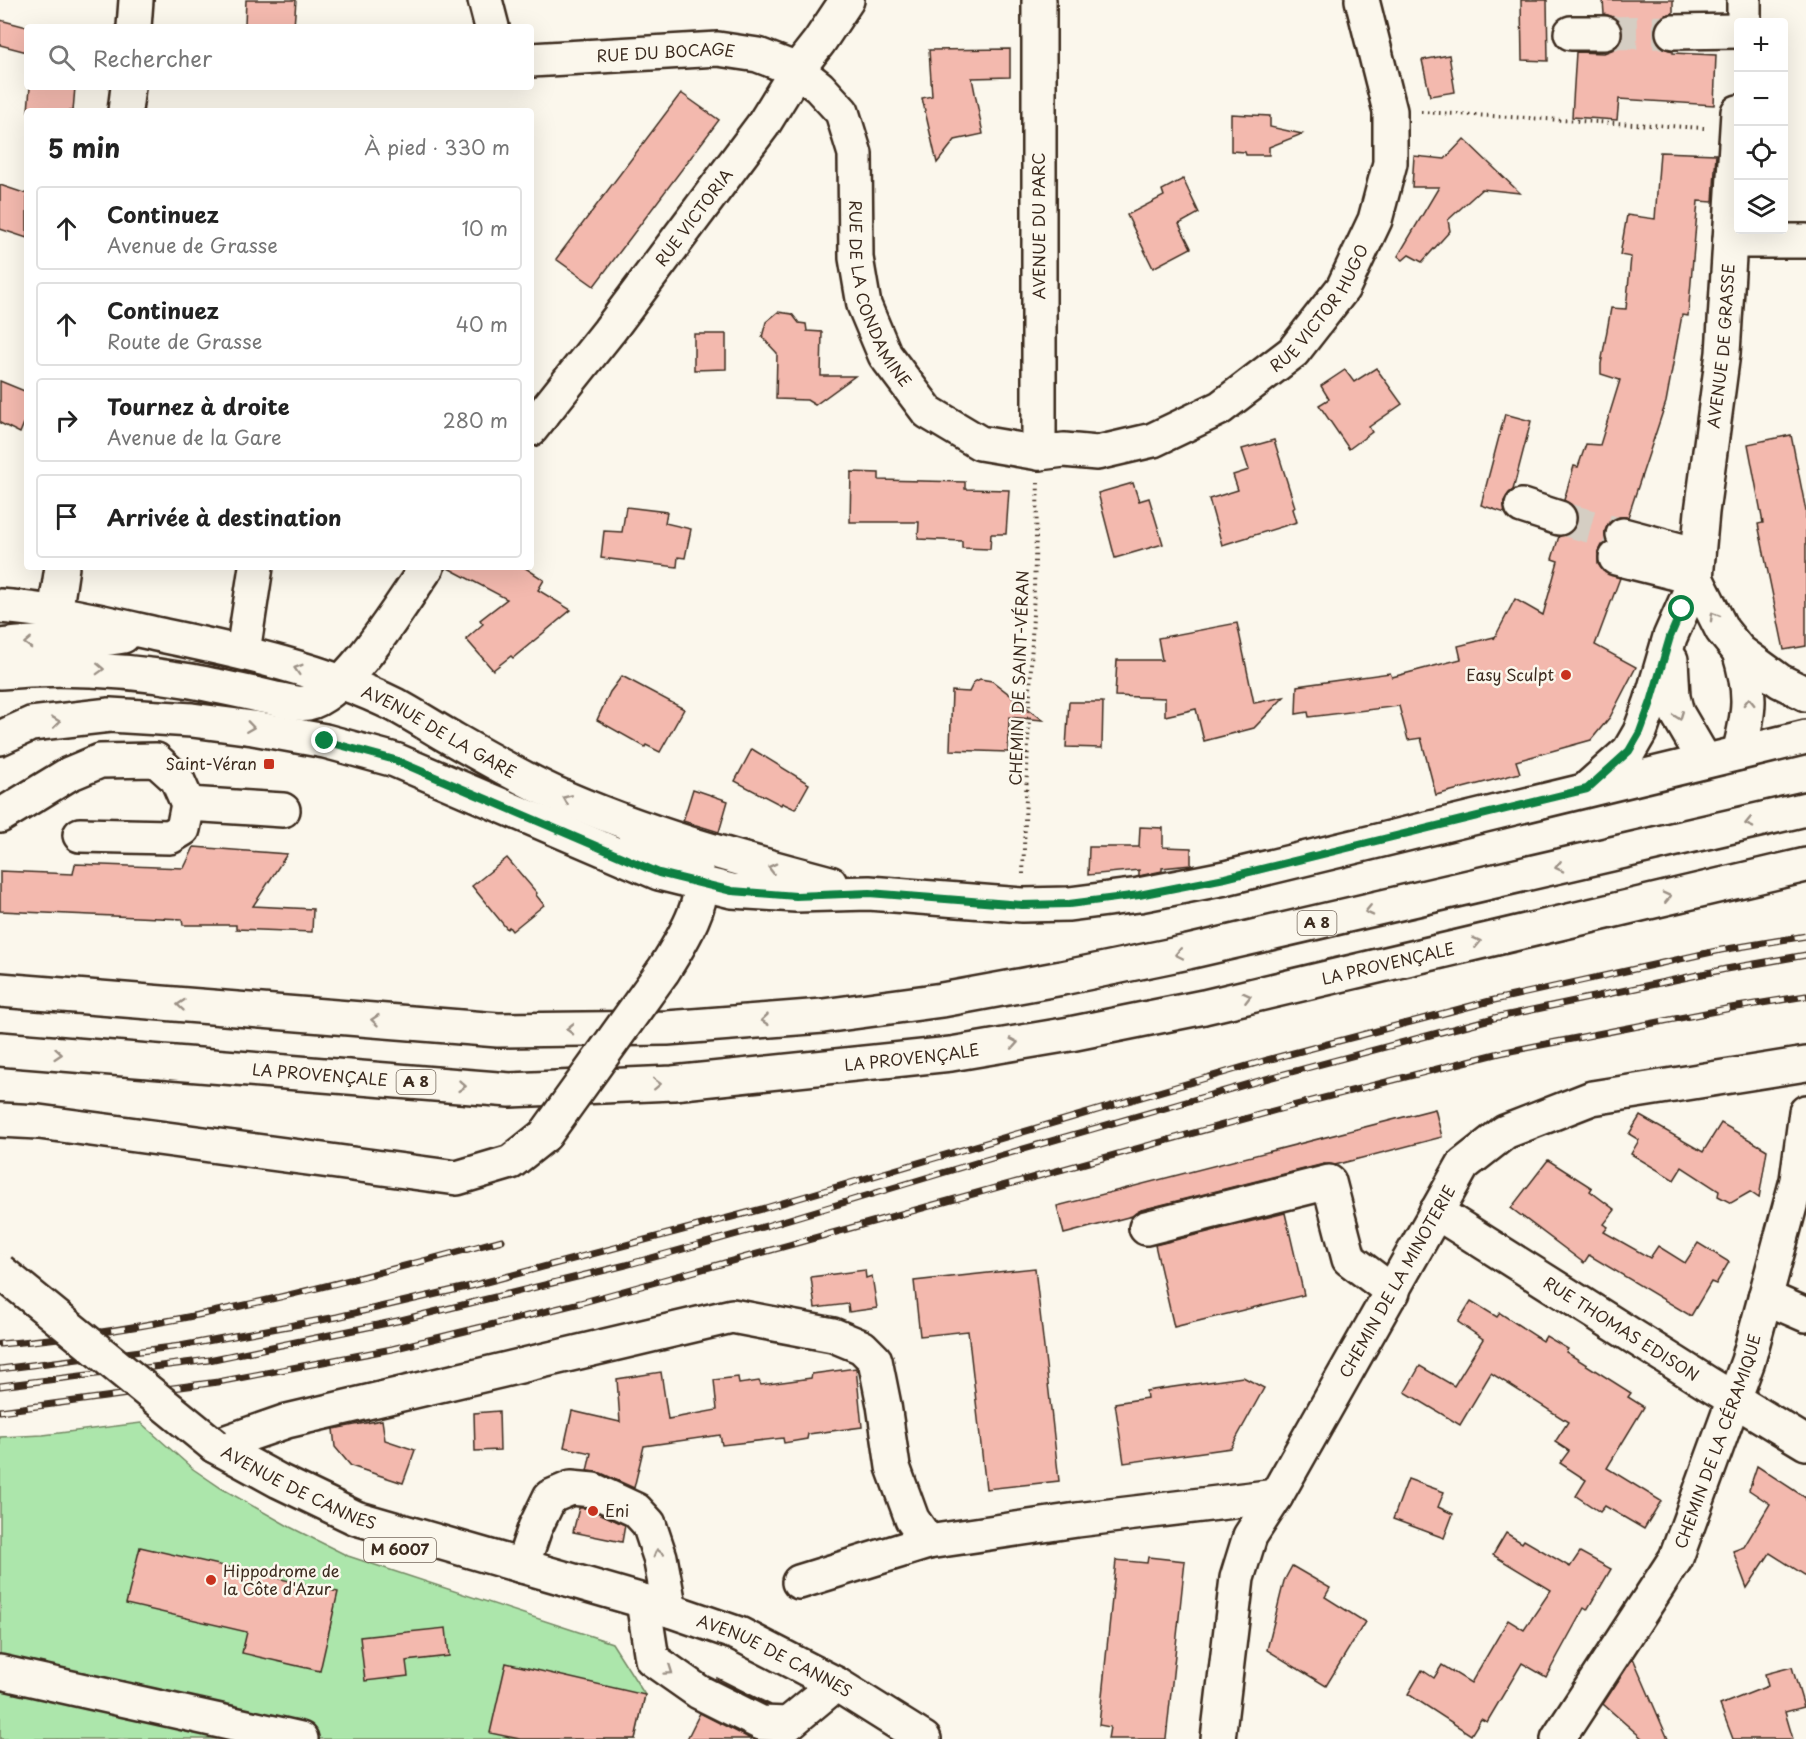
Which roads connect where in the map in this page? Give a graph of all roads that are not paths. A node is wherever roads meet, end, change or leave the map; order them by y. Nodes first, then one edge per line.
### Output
1 (136, 0) edge
2 (484, 0) edge
3 (847, 0) edge
4 (1039, 0) edge
5 (1362, 0) edge
6 (1744, 0) edge
7 (1744, 18) edge
8 (134, 24) edge
9 (491, 24) edge
10 (1734, 31) edge
11 (1673, 32) tunnel mouth
12 (1570, 33) dead end
13 (1604, 33) tunnel mouth
14 (534, 60) edge
15 (797, 70) junction
16 (128, 90) edge
17 (125, 108) edge
18 (1727, 120) edge
19 (1730, 241) junction
20 (1806, 241) edge
21 (534, 425) edge
22 (1039, 453) junction
23 (1522, 506) dead end
24 (1559, 518) tunnel mouth
25 (1620, 546) tunnel mouth
26 (1697, 566) junction
27 (62, 570) edge
28 (256, 570) edge
29 (425, 570) edge
30 (0, 606) edge
31 (55, 614) junction
32 (148, 632) junction
33 (1670, 637) junction
34 (0, 646) edge
35 (1739, 651) junction
36 (243, 652) junction
37 (0, 672) edge
38 (341, 683) junction
39 (1806, 694) edge
40 (1806, 737) edge
41 (0, 738) edge
42 (1739, 753) junction
43 (1705, 761) junction
44 (1587, 789) junction
45 (188, 804) junction
46 (1806, 809) edge
47 (283, 810) dead end
48 (0, 816) edge
49 (615, 819) junction
50 (80, 835) dead end
51 (1806, 865) edge
52 (700, 883) junction
53 (869, 893) junction
54 (0, 990) edge
55 (0, 1049) edge
56 (1806, 1064) edge
57 (1806, 1112) edge
58 (0, 1120) edge
59 (1436, 1212) junction
60 (1146, 1228) dead end
61 (0, 1272) edge
62 (1392, 1292) junction
63 (1765, 1297) junction
64 (0, 1298) edge
65 (1806, 1315) edge
66 (1735, 1400) junction
67 (1806, 1443) edge
68 (208, 1451) junction
69 (1276, 1496) junction
70 (928, 1542) junction
71 (522, 1566) junction
72 (799, 1581) dead end
73 (643, 1602) junction
74 (0, 1672) edge
75 (836, 1684) junction
76 (301, 1739) edge
77 (924, 1739) edge
78 (1218, 1739) edge
79 (1558, 1739) edge

1 - 8 main road
2 - 9 main road
3 - 15 main road, RUE VICTORIA
4 - 22 main road, AVENUE DU PARC
5 - 22 main road, RUE VICTOR HUGO
6 - 7 main road
10 - 11 main road
12 - 13 main road
14 - 15 main road, RUE DU BOCAGE
15 - 21 main road, RUE VICTORIA
15 - 22 main road, RUE DE LA CONDAMINE
16 - 17 main road
18 - 19 main road, AVENUE DE GRASSE
19 - 20 main road
19 - 26 main road, AVENUE DE GRASSE
23 - 24 main road
25 - 26 main road
26 - 33 main road, AVENUE DE GRASSE
35 -> 26 main road
27 - 31 main road
28 - 36 main road
29 - 38 main road
30 - 31 main road, AVENUE DE LA GARE
31 - 32 main road, AVENUE DE LA GARE
32 -> 34 main road
32 - 36 main road, AVENUE DE LA GARE
33 -> 43 main road, AVENUE DE GRASSE
33 - 44 main road
35 - 39 main road
42 -> 35 main road
38 -> 36 main road, AVENUE DE LA GARE
37 -> 38 main road
49 -> 38 main road, AVENUE DE LA GARE
40 - 42 main road, AVENUE DE LA GARE
41 -> 52 main road, AVENUE DE LA GARE
42 - 43 main road, AVENUE DE LA GARE
43 - 44 main road, AVENUE DE LA GARE
44 - 53 main road, AVENUE DE LA GARE
45 - 47 main road
45 - 48 main road
45 - 50 main road
46 -> 54 main road, A 8
49 - 52 main road
53 -> 49 main road, AVENUE DE LA GARE
55 -> 51 main road, LA PROVENÇALE / A 8
52 - 53 main road, AVENUE DE LA GARE
52 - 58 main road, bridge
56 - 59 main road, CHEMIN DE LA MINOTERIE
57 - 63 main road, CHEMIN DE LA CÉRAMIQUE
59 - 62 main road, CHEMIN DE LA MINOTERIE
59 - 66 main road, RUE THOMAS EDISON
60 - 62 main road
61 - 68 main road, AVENUE DE CANNES / M 6007, bridge
62 - 69 main road, CHEMIN DE LA MINOTERIE
63 - 65 main road
63 - 66 main road, CHEMIN DE LA CÉRAMIQUE
64 - 68 main road, AVENUE DE CANNES / M 6007
66 - 67 main road, RUE THOMAS EDISON
66 - 79 main road, CHEMIN DE LA CÉRAMIQUE
68 - 70 main road
68 - 71 main road, AVENUE DE CANNES / M 6007
68 - 73 main road, AVENUE DE CANNES / M 6007
69 - 70 main road
69 - 78 main road, CHEMIN DE LA MINOTERIE
70 - 72 main road
71 - 73 main road, AVENUE DE CANNES / M 6007
73 -> 71 main road
73 - 75 main road, AVENUE DE CANNES / M 6007
73 -> 75 main road
74 - 76 main road
75 - 77 main road, AVENUE DE CANNES / M 6007

